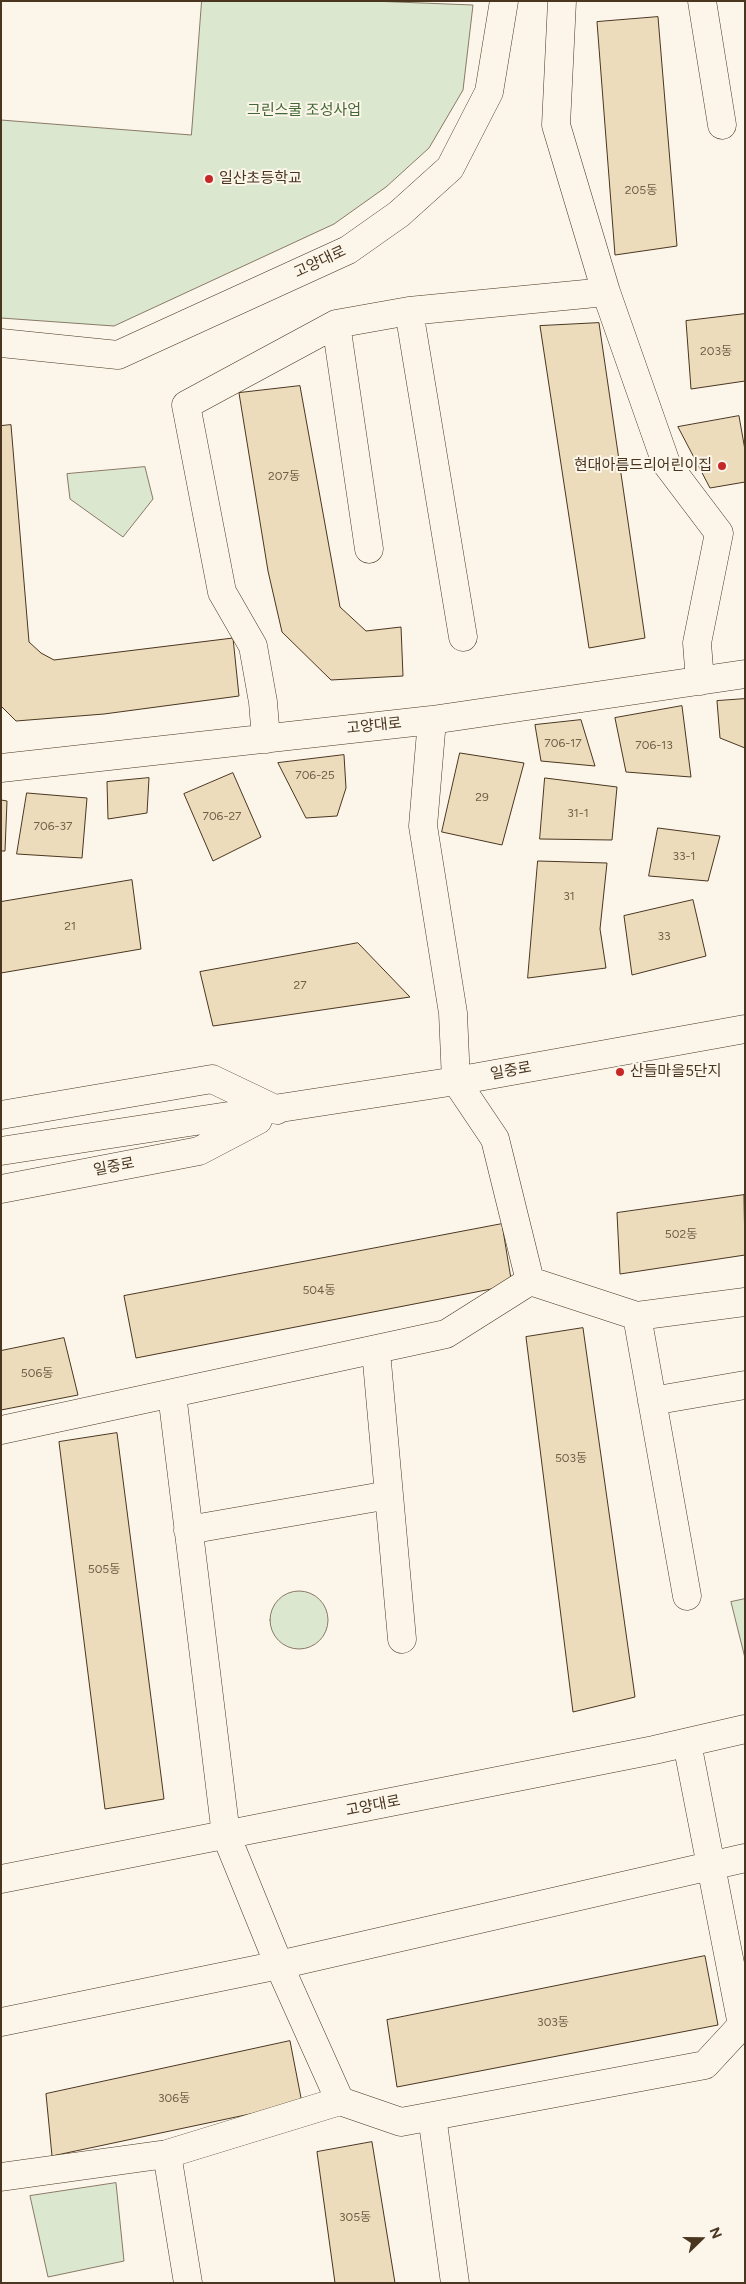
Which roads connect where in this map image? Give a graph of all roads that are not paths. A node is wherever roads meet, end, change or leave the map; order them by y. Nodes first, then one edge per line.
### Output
1 (504, 1) edge
2 (562, 1) edge
3 (702, 1) edge
4 (722, 125) dead end
5 (606, 292) junction
6 (408, 311) junction
7 (336, 324) junction
8 (1, 343) edge
9 (369, 550) dead end
10 (463, 637) dead end
11 (745, 674) edge
12 (700, 681) junction
13 (432, 720) junction
14 (266, 738) junction
15 (1, 768) edge
16 (745, 1029) edge
17 (456, 1081) junction
18 (277, 1110) junction
19 (1, 1116) edge
20 (1, 1151) edge
21 (1, 1189) edge
22 (530, 1281) junction
23 (745, 1302) edge
24 (637, 1316) junction
25 (376, 1351) junction
26 (745, 1385) edge
27 (172, 1394) junction
28 (652, 1401) junction
29 (1, 1430) edge
30 (389, 1495) junction
31 (188, 1530) junction
32 (687, 1596) dead end
33 (402, 1639) dead end
34 (745, 1729) edge
35 (687, 1743) junction
36 (226, 1835) junction
37 (745, 1858) edge
38 (711, 1867) junction
39 (1, 1880) edge
40 (279, 1965) junction
41 (1, 2022) edge
42 (743, 2026) edge
43 (340, 2101) junction
44 (432, 2116) junction
45 (167, 2154) junction
46 (1, 2177) edge
47 (188, 2283) edge
48 (455, 2283) edge

1 - 8 street, 고양대로
2 - 5 street
3 - 4 street
5 - 6 street
5 - 12 street
6 - 7 street
6 - 10 street
7 - 9 street
7 - 14 street
11 - 12 street, 고양대로
12 - 13 street, 고양대로
13 - 14 street, 고양대로
13 - 17 street
14 - 15 street, 고양대로
16 - 17 street, 일중로
17 - 18 street, 일중로
17 - 22 street
18 - 19 street
18 - 20 street, 일중로
18 - 21 street, 일중로
22 - 24 street
22 - 25 street
23 - 24 street
24 - 28 street
25 - 27 street
25 - 30 street
26 - 28 street
27 - 29 street
27 - 31 street
28 - 32 street
30 - 31 street
30 - 33 street
31 - 36 street
34 - 35 street, 고양대로
35 - 36 street, 고양대로
35 - 38 street
36 - 39 street, 고양대로
36 - 40 street
37 - 38 street
38 - 40 street
38 - 42 street
40 - 41 street
40 - 43 street
42 - 44 street
43 - 44 street
43 - 45 street
44 - 48 street
45 - 46 street
45 - 47 street

